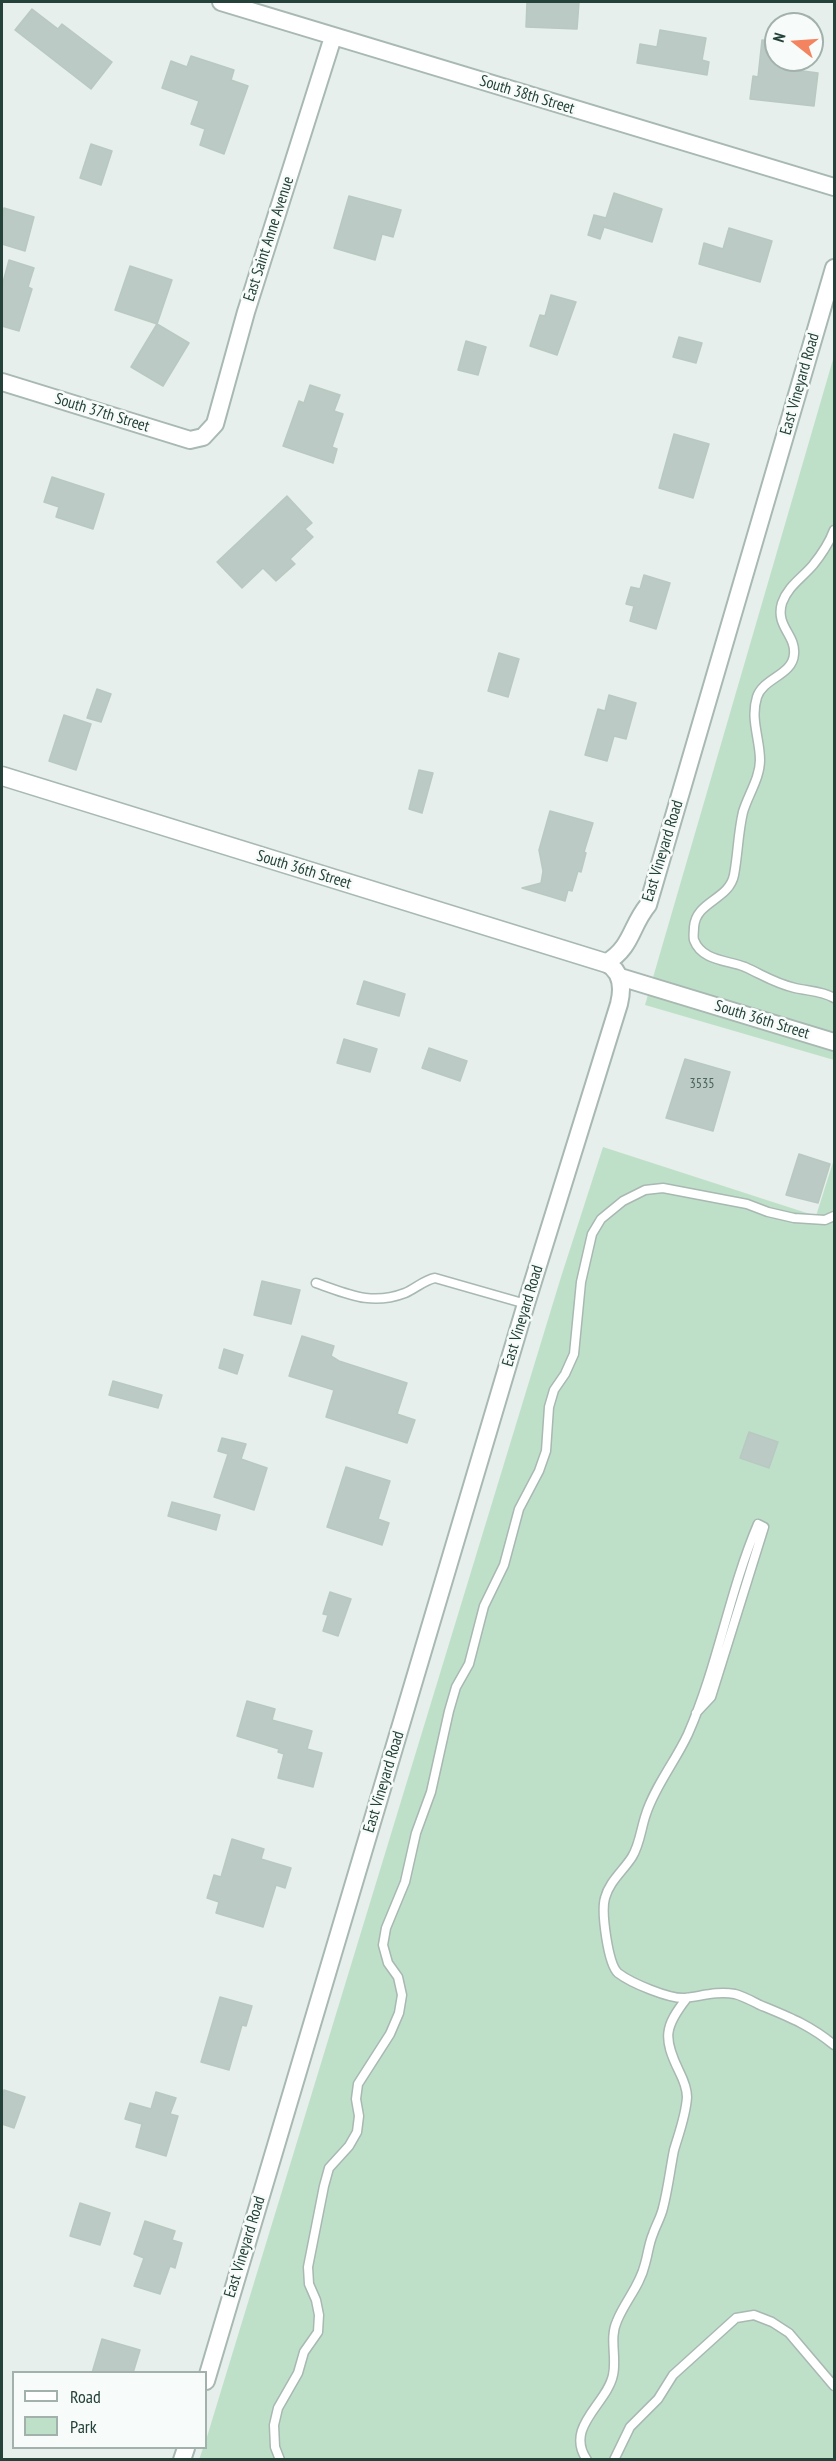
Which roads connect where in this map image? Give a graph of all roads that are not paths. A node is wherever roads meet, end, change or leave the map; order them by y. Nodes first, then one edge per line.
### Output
1 (221, 2) edge
2 (333, 37) junction
3 (834, 187) edge
4 (834, 268) edge
5 (2, 382) edge
6 (203, 437) joint
7 (834, 530) edge
8 (2, 776) edge
9 (606, 963) junction
10 (620, 977) junction
11 (834, 998) edge
12 (834, 1042) edge
13 (834, 1216) edge
14 (316, 1283) dead end
15 (526, 1304) junction
16 (696, 1713) junction
17 (687, 1998) junction
18 (834, 2045) edge
19 (207, 2378) edge
20 (834, 2385) edge
21 (280, 2460) edge
22 (587, 2460) edge
23 (614, 2460) edge

1 - 2 street, South 38th Street
2 - 3 street, South 38th Street
2 - 6 street, East Saint Anne Avenue
4 - 9 street, East Vineyard Road
5 - 6 street, South 37th Street
7 - 11 lane
8 - 9 street, South 36th Street
9 - 10 street
10 - 12 street, South 36th Street
10 - 15 street, East Vineyard Road
13 - 21 lane
14 - 15 lane
15 - 19 street, East Vineyard Road
16 - 16 lane
16 - 17 lane
17 - 18 lane
17 - 22 lane
20 - 23 lane

